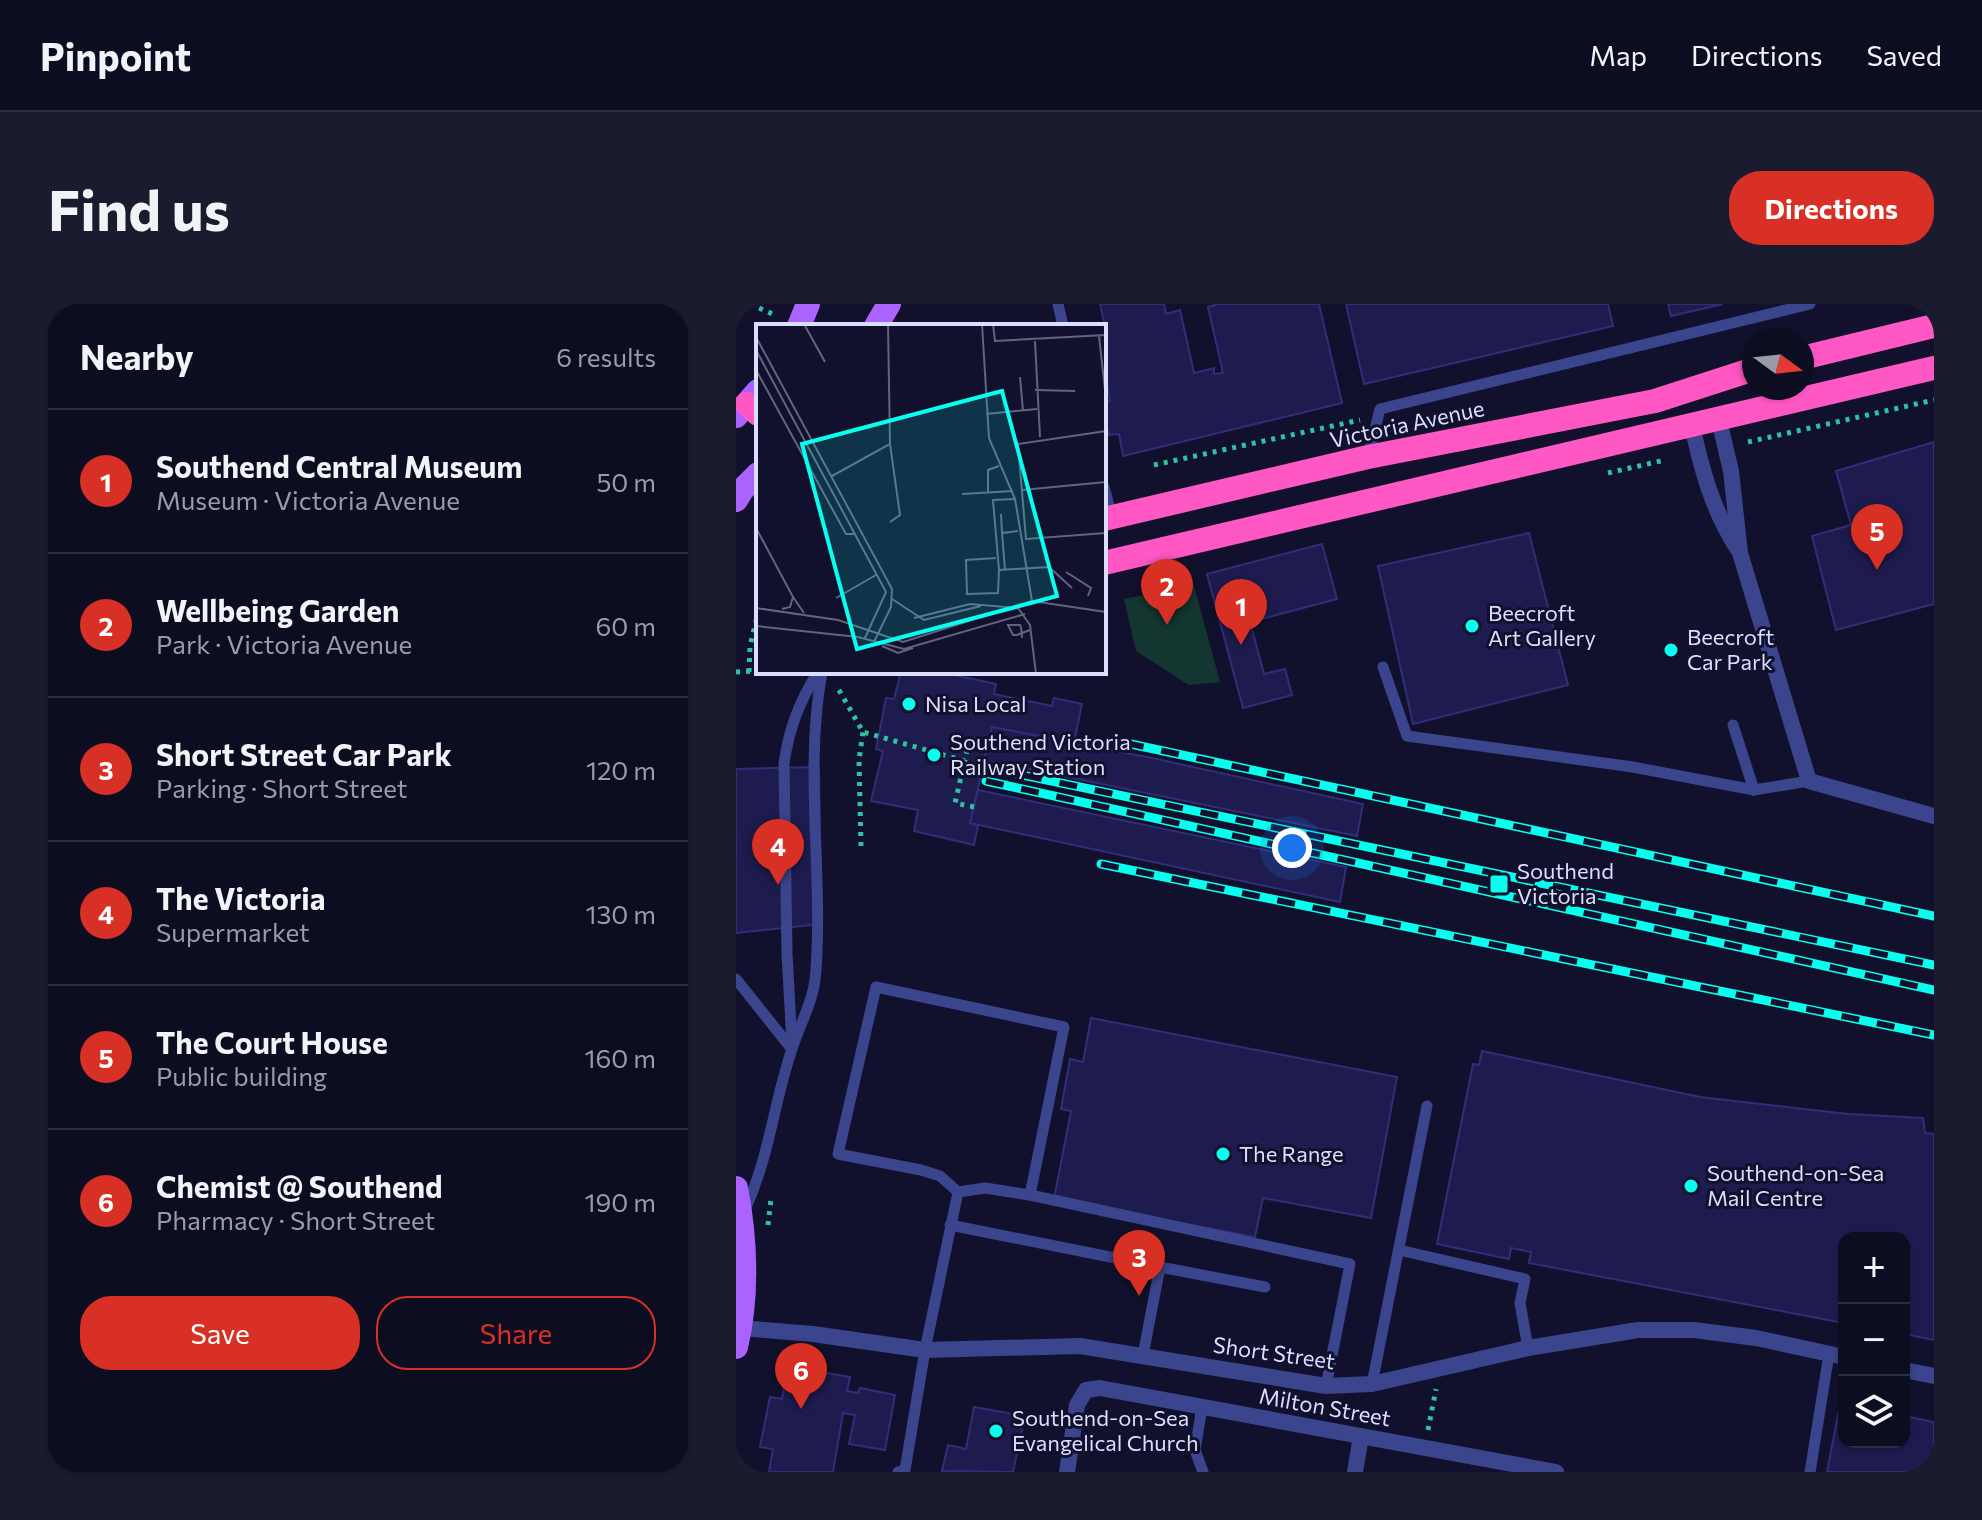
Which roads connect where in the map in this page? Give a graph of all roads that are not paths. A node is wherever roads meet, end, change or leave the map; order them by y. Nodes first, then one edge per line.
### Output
1 (808, 304) edge
2 (889, 304) edge
3 (1058, 304) edge
4 (1810, 304) edge
5 (800, 324) edge
6 (877, 324) edge
7 (1063, 324) edge
8 (1934, 326) edge
9 (1814, 355) edge
10 (1934, 368) edge
11 (1742, 373) edge
12 (1720, 379) junction
13 (1694, 399) junction
14 (1655, 401) junction
15 (1719, 420) junction
16 (1692, 426) junction
17 (1368, 457) junction
18 (756, 476) edge
19 (736, 500) edge
20 (1108, 518) edge
21 (1740, 553) junction
22 (1106, 563) edge
23 (1383, 667) dead end
24 (819, 674) edge
25 (820, 674) edge
26 (1733, 725) dead end
27 (1809, 781) junction
28 (1754, 790) junction
29 (1934, 816) edge
30 (736, 979) edge
31 (792, 1049) junction
32 (1427, 1106) dead end
33 (736, 1188) edge
34 (958, 1192) junction
35 (1030, 1195) junction
36 (739, 1222) edge
37 (950, 1225) junction
38 (1399, 1250) junction
39 (1160, 1267) junction
40 (1265, 1287) dead end
41 (738, 1338) edge
42 (1528, 1348) junction
43 (925, 1350) junction
44 (1143, 1355) junction
45 (1837, 1356) edge
46 (1910, 1371) edge
47 (1934, 1376) edge
48 (1372, 1384) junction
49 (1326, 1386) junction
50 (1202, 1407) junction
51 (1361, 1436) junction
52 (898, 1472) edge
53 (1067, 1472) edge
54 (1203, 1472) edge
55 (1355, 1472) edge
56 (1556, 1472) edge
57 (1810, 1472) edge

1 - 5 main road
2 - 6 main road
3 - 7 lane
4 - 17 lane
8 - 9 highway
10 - 15 highway
11 - 12 highway, Victoria Avenue
12 - 13 highway, Victoria Avenue
12 - 14 highway, Victoria Avenue
13 - 14 highway
13 - 15 highway
13 - 16 highway
14 - 17 highway, Victoria Avenue
15 - 16 highway
15 - 21 street
16 - 21 street
16 - 22 highway
17 - 20 highway, Victoria Avenue
18 - 19 main road
21 - 27 street
23 - 28 lane
24 - 31 lane
25 - 31 lane
26 - 28 lane
27 - 28 lane
27 - 29 street
30 - 31 lane
31 - 36 lane
32 - 38 lane
33 - 36 main road
34 - 35 lane
34 - 35 lane
34 - 37 lane
35 - 49 lane
36 - 41 main road
37 - 39 lane
37 - 43 lane
38 - 42 lane
38 - 48 lane
39 - 40 lane
39 - 44 lane
41 - 43 street, Short Street
42 - 45 street, Short Street
42 - 48 street, Short Street
43 - 44 street, Short Street
43 - 52 lane
44 - 49 street, Short Street
45 - 57 lane
46 - 47 street
48 - 49 street, Short Street
50 - 51 street, Milton Street
50 - 53 street, Milton Street
50 - 54 lane
51 - 55 street
51 - 56 street, Milton Street

